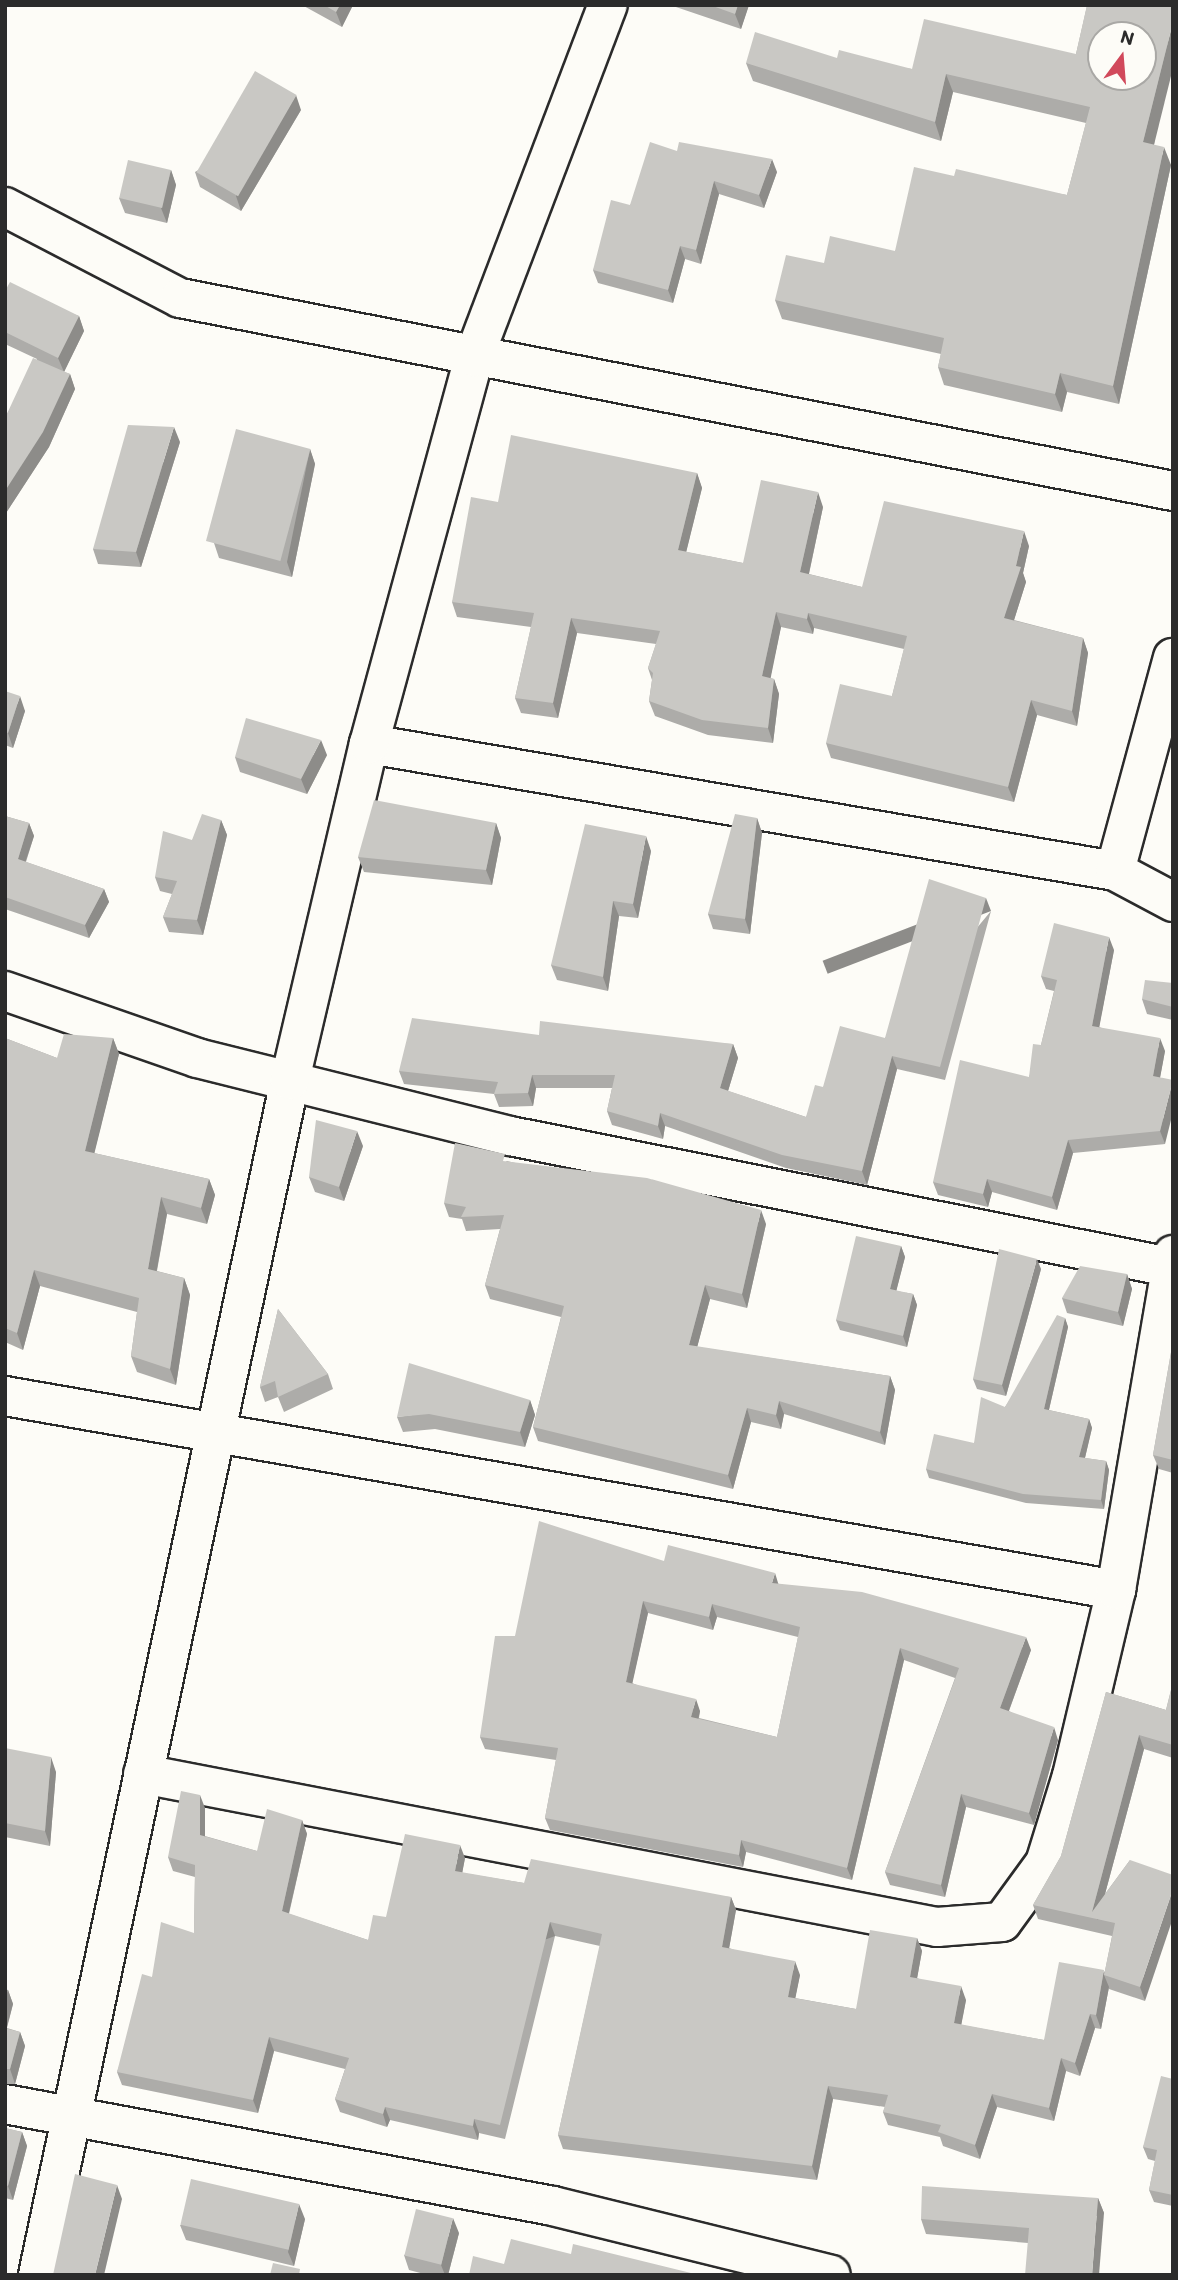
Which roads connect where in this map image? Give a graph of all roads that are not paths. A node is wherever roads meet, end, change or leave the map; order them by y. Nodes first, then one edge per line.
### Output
1 (608, 5) edge
2 (5, 207) edge
3 (474, 357) junction
4 (1173, 491) edge
5 (1173, 658) edge
6 (369, 744) junction
7 (1115, 871) junction
8 (1173, 902) edge
9 (5, 991) edge
10 (290, 1080) junction
11 (1171, 1261) edge
12 (5, 1396) edge
13 (219, 1433) junction
14 (1116, 1590) junction
15 (143, 1774) junction
16 (5, 2104) edge
17 (71, 2116) junction
18 (38, 2275) edge
19 (831, 2275) edge

1 - 3 street
2 - 3 street
3 - 4 street
3 - 6 street
5 - 7 street
6 - 7 street
6 - 10 street
7 - 8 street
9 - 10 street
10 - 11 street
10 - 13 street
11 - 14 street
12 - 13 street
13 - 14 street
13 - 15 street
14 - 15 street
15 - 17 street
16 - 17 street
17 - 18 street
17 - 19 street

